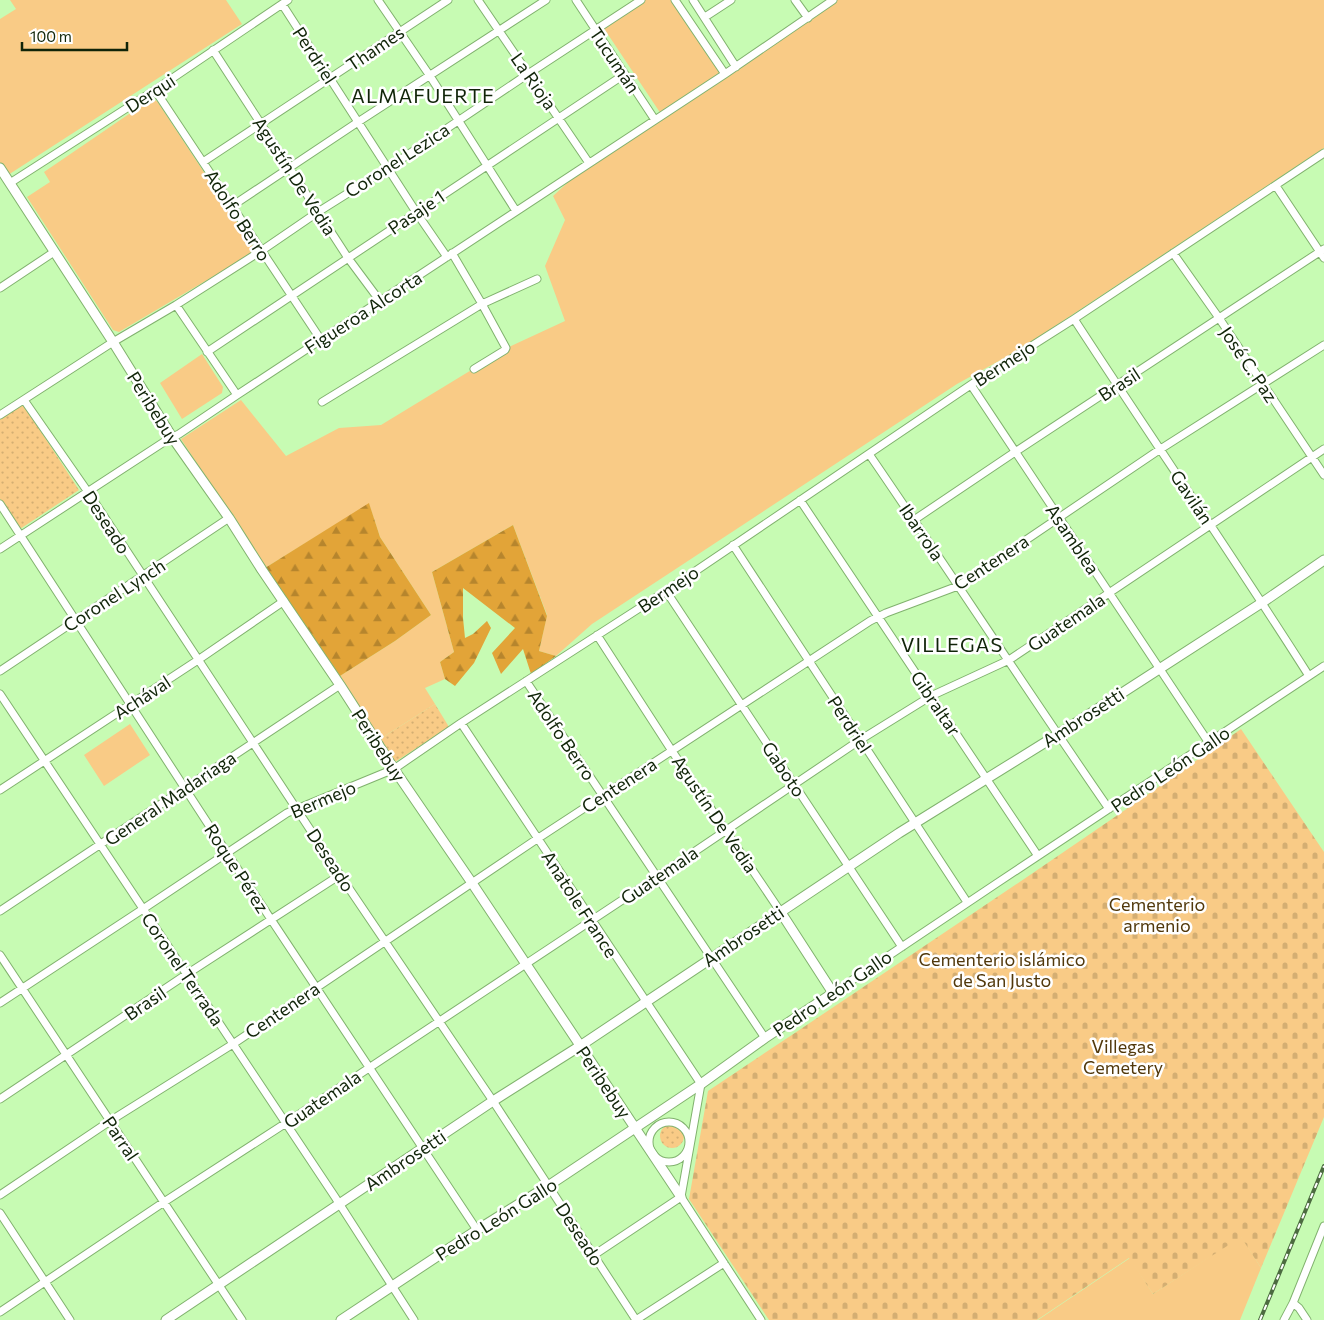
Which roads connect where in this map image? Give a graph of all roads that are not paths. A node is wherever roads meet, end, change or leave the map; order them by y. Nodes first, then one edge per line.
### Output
1 (378, 0) edge
2 (448, 0) edge
3 (478, 0) edge
4 (546, 0) edge
5 (576, 0) edge
6 (642, 0) edge
7 (675, 0) edge
8 (693, 0) edge
9 (731, 0) edge
10 (795, 0) edge
11 (833, 0) edge
12 (285, 2) edge
13 (705, 17) junction
14 (808, 18) junction
15 (595, 30) junction
16 (400, 31) junction
17 (499, 31) junction
18 (213, 50) junction
19 (736, 67) junction
20 (528, 74) junction
21 (624, 74) junction
22 (725, 74) junction
23 (430, 76) junction
24 (329, 78) junction
25 (155, 90) junction
26 (559, 117) junction
27 (655, 120) junction
28 (458, 121) junction
29 (358, 122) junction
30 (261, 124) junction
31 (1324, 153) edge
32 (202, 162) junction
33 (589, 163) junction
34 (486, 166) junction
35 (289, 168) junction
36 (388, 168) junction
37 (4, 176) edge
38 (1276, 186) junction
39 (232, 206) junction
40 (516, 211) junction
41 (318, 212) junction
42 (416, 212) junction
43 (262, 251) junction
44 (54, 252) junction
45 (1323, 253) edge
46 (1173, 254) junction
47 (449, 255) junction
48 (348, 258) junction
49 (538, 279) dead end
50 (0, 288) edge
51 (291, 295) junction
52 (380, 301) junction
53 (482, 304) junction
54 (176, 305) junction
55 (1219, 318) junction
56 (1074, 319) junction
57 (321, 340) junction
58 (113, 342) junction
59 (1324, 345) edge
60 (207, 352) junction
61 (474, 370) dead end
62 (1263, 384) junction
63 (971, 385) junction
64 (1117, 385) junction
65 (236, 395) junction
66 (24, 400) junction
67 (322, 402) dead end
68 (0, 415) edge
69 (172, 437) junction
70 (1159, 450) junction
71 (1324, 450) edge
72 (1014, 452) junction
73 (869, 454) junction
74 (1312, 457) junction
75 (1324, 475) edge
76 (88, 492) junction
77 (800, 500) junction
78 (0, 504) edge
79 (1059, 517) junction
80 (228, 518) junction
81 (914, 520) junction
82 (1210, 525) junction
83 (20, 535) junction
84 (733, 545) junction
85 (0, 549) edge
86 (1324, 560) edge
87 (143, 576) junction
88 (958, 586) junction
89 (666, 591) junction
90 (1109, 593) junction
91 (284, 601) junction
92 (1262, 602) junction
93 (878, 617) junction
94 (76, 620) junction
95 (598, 636) junction
96 (198, 660) junction
97 (1009, 660) junction
98 (808, 662) junction
99 (1324, 666) edge
100 (1160, 668) junction
101 (0, 671) edge
102 (1309, 676) junction
103 (526, 681) junction
104 (340, 685) junction
105 (0, 694) edge
106 (931, 696) junction
107 (131, 705) junction
108 (742, 706) junction
109 (461, 723) junction
110 (1057, 734) junction
111 (860, 740) junction
112 (253, 742) junction
113 (1209, 743) junction
114 (672, 750) junction
115 (45, 761) junction
116 (394, 769) junction
117 (986, 778) junction
118 (794, 785) junction
119 (184, 788) junction
120 (0, 790) edge
121 (604, 796) junction
122 (297, 808) junction
123 (1109, 809) junction
124 (915, 823) junction
125 (726, 830) junction
126 (537, 839) junction
127 (101, 844) junction
128 (227, 853) junction
129 (1038, 856) junction
130 (849, 865) junction
131 (340, 875) junction
132 (657, 877) junction
133 (472, 883) junction
134 (967, 902) junction
135 (143, 909) junction
136 (0, 911) edge
137 (780, 911) junction
138 (271, 920) junction
139 (591, 921) junction
140 (385, 941) junction
141 (902, 946) junction
142 (0, 955) edge
143 (711, 958) junction
144 (525, 964) junction
145 (187, 974) junction
146 (316, 987) junction
147 (22, 988) junction
148 (833, 993) junction
149 (645, 1002) junction
150 (0, 1003) edge
151 (439, 1021) junction
152 (765, 1038) junction
153 (233, 1044) junction
154 (580, 1046) junction
155 (66, 1056) junction
156 (370, 1067) junction
157 (701, 1084) junction
158 (0, 1100) edge
159 (493, 1101) junction
160 (110, 1121) junction
161 (286, 1123) junction
162 (635, 1128) junction
163 (689, 1146) junction
164 (422, 1148) junction
165 (650, 1151) junction
166 (548, 1186) junction
167 (0, 1195) edge
168 (681, 1197) junction
169 (164, 1202) junction
170 (340, 1204) junction
171 (0, 1213) edge
172 (1324, 1226) edge
173 (476, 1230) junction
174 (594, 1255) junction
175 (724, 1263) junction
176 (46, 1282) junction
177 (218, 1285) junction
178 (392, 1285) junction
179 (1293, 1303) junction
180 (0, 1312) edge
181 (70, 1320) edge
182 (166, 1320) edge
183 (242, 1320) edge
184 (341, 1320) edge
185 (414, 1320) edge
186 (636, 1320) edge
187 (761, 1320) edge
188 (1284, 1320) edge
189 (1307, 1320) edge

1 - 16 street
2 - 16 street, Thames
3 - 17 street, La Rioja
4 - 17 street
5 - 15 street, Tucumán
6 - 15 street, Coronel Lezica
7 - 22 street
8 - 13 street
9 - 13 street
10 - 14 street
11 - 14 street, Figueroa Alcorta
12 - 18 street, Derqui
12 - 24 street, Perdriel
13 - 19 street
14 - 19 street, Figueroa Alcorta
15 - 20 street, Coronel Lezica
15 - 21 street, Tucumán
16 - 23 street
16 - 24 street, Thames
17 - 20 street, La Rioja
17 - 23 street
18 - 25 street, Derqui
18 - 30 street, Agustín De Vedia
19 - 22 street, Figueroa Alcorta
20 - 26 street, La Rioja
20 - 28 street, Coronel Lezica
21 - 26 street, Pasaje 1
21 - 27 street, Tucumán
22 - 27 street, Figueroa Alcorta
23 - 28 street
23 - 29 street
24 - 29 street, Perdriel
24 - 30 street, Thames
25 - 32 street, Adolfo Berro
25 - 37 street, Derqui
26 - 33 street, La Rioja
26 - 34 street, Pasaje 1
27 - 33 street, Figueroa Alcorta
28 - 34 street
28 - 36 street, Coronel Lezica
29 - 35 street
29 - 36 street, Perdriel
30 - 32 street, Thames
30 - 35 street, Agustín De Vedia
31 - 38 street, Bermejo
32 - 39 street, Adolfo Berro
33 - 40 street, Figueroa Alcorta
34 - 40 street
34 - 42 street, Pasaje 1
35 - 39 street
35 - 41 street, Agustín De Vedia
36 - 41 street, Coronel Lezica
36 - 42 street, Perdriel
37 - 44 street, Peribebuy
38 - 45 street
38 - 46 street, Bermejo
39 - 43 street, Adolfo Berro
40 - 47 street, Figueroa Alcorta
41 - 43 street, Coronel Lezica
41 - 48 street, Agustín De Vedia
42 - 47 street, Perdriel
42 - 48 street, Pasaje 1
43 - 51 street, Adolfo Berro
43 - 54 street, Coronel Lezica
44 - 50 street
44 - 58 street, Peribebuy
45 - 55 street, Brasil
46 - 55 street, José C. Paz
46 - 56 street, Bermejo
47 - 52 street, Figueroa Alcorta
47 - 53 street, Perdriel
48 - 51 street, Pasaje 1
48 - 52 street, Agustín De Vedia
49 - 53 street
51 - 57 street, Adolfo Berro
51 - 60 street, Pasaje 1
52 - 57 street, Figueroa Alcorta
53 - 61 street, Perdriel
53 - 67 street
54 - 58 street, Coronel Lezica
54 - 60 street
55 - 62 street, José C. Paz
55 - 64 street, Brasil
56 - 63 street, Bermejo
56 - 64 street, Gavilán
57 - 65 street, Figueroa Alcorta
58 - 66 street, Coronel Lezica
58 - 69 street, Peribebuy
59 - 62 street, Centenera
60 - 65 street
62 - 70 street, Centenera
62 - 74 street, José C. Paz
63 - 72 street, Asamblea
63 - 73 street, Bermejo
64 - 70 street, Gavilán
64 - 72 street, Brasil
65 - 69 street, Figueroa Alcorta
66 - 68 street, Coronel Lezica
66 - 76 street, Deseado
69 - 76 street, Figueroa Alcorta
69 - 80 street, Peribebuy
70 - 79 street, Centenera
70 - 82 street, Gavilán
71 - 74 street, Guatemala
72 - 79 street, Asamblea
72 - 81 street, Brasil
73 - 77 street, Bermejo
73 - 81 street, Ibarrola
74 - 75 street, José C. Paz
74 - 82 street, Guatemala
76 - 83 street, Figueroa Alcorta
76 - 87 street, Deseado
77 - 84 street, Bermejo
77 - 93 street, Gibraltar
78 - 83 street, Roque Pérez
79 - 88 street, Centenera
79 - 90 street, Asamblea
80 - 87 street, Coronel Lynch
80 - 91 street, Peribebuy
81 - 88 street, Ibarrola
82 - 90 street, Guatemala
82 - 92 street, Gavilán
83 - 85 street, Figueroa Alcorta
83 - 94 street, Roque Pérez
84 - 89 street, Bermejo
84 - 98 street, Perdriel
86 - 92 street, Ambrosetti
87 - 94 street, Coronel Lynch
87 - 96 street, Deseado
88 - 93 street, Centenera
88 - 97 street, Ibarrola
89 - 95 street, Bermejo
89 - 108 street, Gaboto
90 - 97 street, Guatemala
90 - 100 street, Asamblea
91 - 96 street, Achával
91 - 104 street, Peribebuy
92 - 100 street, Ambrosetti
92 - 102 street, Gavilán
93 - 98 street, Centenera
93 - 106 street, Gibraltar
94 - 101 street, Coronel Lynch
94 - 107 street, Roque Pérez
95 - 103 street, Bermejo
95 - 114 street, Agustín De Vedia
96 - 107 street, Achával
96 - 112 street, Deseado
97 - 106 street, Guatemala
97 - 110 street, Ibarrola
98 - 108 street, Centenera
98 - 111 street, Perdriel
99 - 102 street, Pedro León Gallo
100 - 110 street, Ambrosetti
100 - 113 street, Asamblea
102 - 113 street, Pedro León Gallo
103 - 109 street, Bermejo
103 - 121 street, Adolfo Berro
104 - 112 street, General Madariaga
104 - 116 street, Peribebuy
105 - 115 street, Coronel Terrada
106 - 111 street, Guatemala
106 - 117 street, Gibraltar
107 - 115 street, Achával
107 - 119 street, Roque Pérez
108 - 114 street, Centenera
108 - 118 street, Gaboto
109 - 116 street, Bermejo
109 - 126 street, Anatole France
110 - 117 street, Ambrosetti
110 - 123 street, Ibarrola
111 - 118 street, Guatemala
111 - 124 street, Perdriel
112 - 119 street, General Madariaga
112 - 122 street, Deseado
113 - 123 street, Pedro León Gallo
114 - 121 street, Centenera
114 - 125 street, Agustín De Vedia
115 - 120 street, Achával
115 - 127 street, Coronel Terrada
116 - 122 street, Bermejo
116 - 133 street, Peribebuy
117 - 124 street, Ambrosetti
117 - 129 street, Gibraltar
118 - 125 street, Guatemala
118 - 130 street, Gaboto
119 - 127 street, General Madariaga
119 - 128 street, Roque Pérez
121 - 126 street, Centenera
121 - 132 street, Adolfo Berro
122 - 128 street, Bermejo
122 - 131 street, Deseado
123 - 129 street, Pedro León Gallo
124 - 130 street, Ambrosetti
124 - 134 street, Perdriel
125 - 132 street, Guatemala
125 - 137 street, Agustín De Vedia
126 - 133 street, Centenera
126 - 139 street, Anatole France
127 - 135 street, Coronel Terrada
127 - 136 street, General Madariaga
128 - 135 street, Bermejo
128 - 138 street, Roque Pérez
129 - 134 street, Pedro León Gallo
130 - 137 street, Ambrosetti
130 - 141 street, Gaboto
131 - 138 street, Brasil
131 - 140 street, Deseado
132 - 139 street, Guatemala
132 - 143 street, Adolfo Berro
133 - 140 street, Centenera
133 - 144 street, Peribebuy
134 - 141 street, Pedro León Gallo
135 - 145 street, Coronel Terrada
135 - 147 street, Bermejo
137 - 143 street, Ambrosetti
137 - 148 street, Agustín De Vedia
138 - 145 street, Brasil
138 - 146 street, Roque Pérez
139 - 144 street, Guatemala
139 - 149 street, Anatole France
140 - 146 street, Centenera
140 - 151 street, Deseado
141 - 148 street, Pedro León Gallo
142 - 147 street, Parral
143 - 149 street, Ambrosetti
143 - 152 street, Adolfo Berro
144 - 151 street, Guatemala
144 - 154 street, Peribebuy
145 - 153 street, Coronel Terrada
145 - 155 street, Brasil
146 - 153 street, Centenera
146 - 156 street, Roque Pérez
147 - 150 street, Bermejo
147 - 155 street, Parral
148 - 152 street, Pedro León Gallo
149 - 154 street, Ambrosetti
149 - 157 street, Anatole France
151 - 156 street, Guatemala
151 - 159 street, Deseado
152 - 157 street, Pedro León Gallo
153 - 160 street, Centenera
153 - 161 street, Coronel Terrada
154 - 159 street, Ambrosetti
154 - 162 street, Peribebuy
155 - 158 street, Brasil
155 - 160 street, Parral
156 - 161 street, Guatemala
156 - 164 street, Roque Pérez
157 - 162 street, Pedro León Gallo
157 - 163 street
159 - 164 street, Ambrosetti
159 - 166 street, Deseado
160 - 167 street, Centenera
160 - 169 street, Parral
161 - 169 street, Guatemala
161 - 170 street, Coronel Terrada
162 - 165 street, Peribebuy
162 - 166 street, Pedro León Gallo
163 - 165 street
163 - 165 street
163 - 168 street
164 - 170 street, Ambrosetti
164 - 173 street, Roque Pérez
165 - 168 street, Peribebuy
166 - 173 street, Pedro León Gallo
166 - 174 street, Deseado
168 - 174 street
168 - 175 street, Peribebuy
169 - 176 street, Guatemala
169 - 177 street, Parral
170 - 177 street, Ambrosetti
170 - 178 street, Coronel Terrada
171 - 176 street
172 - 179 street
173 - 178 street, Pedro León Gallo
174 - 186 street, Deseado
175 - 186 street
175 - 187 street, Peribebuy
176 - 180 street, Guatemala
176 - 181 street
177 - 182 street, Ambrosetti
177 - 183 street, Parral
178 - 184 street, Pedro León Gallo
178 - 185 street, Coronel Terrada
179 - 188 street
179 - 189 street

